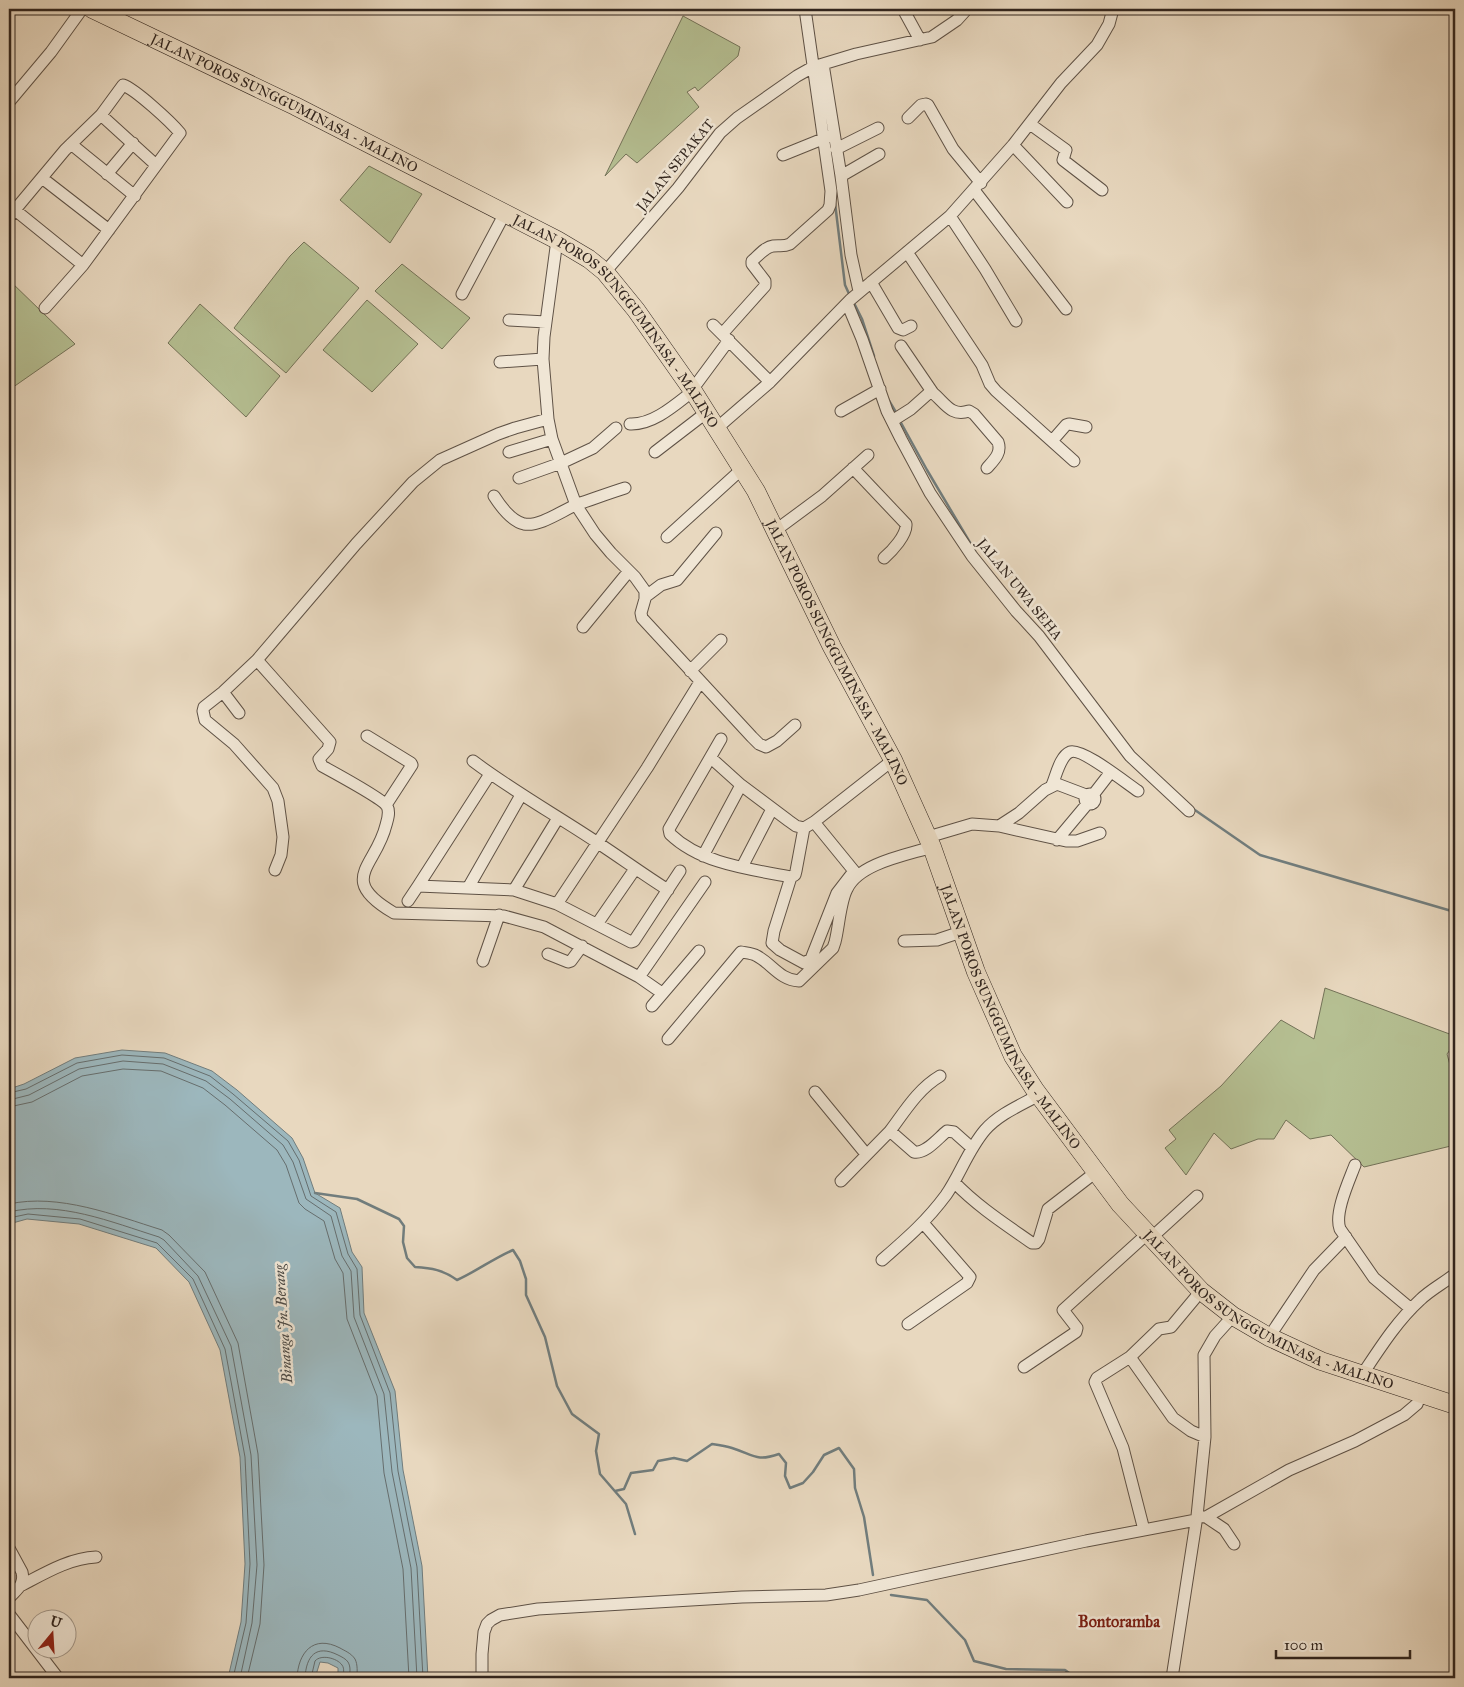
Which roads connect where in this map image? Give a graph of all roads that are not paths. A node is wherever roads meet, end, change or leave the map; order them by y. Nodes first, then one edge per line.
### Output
1 (82, 9) edge
2 (92, 9) edge
3 (805, 9) edge
4 (903, 9) edge
5 (968, 9) edge
6 (1114, 9) edge
7 (920, 40) junction
8 (818, 66) junction
9 (9, 102) edge
10 (101, 115) junction
11 (908, 118) dead end
12 (1030, 124) junction
13 (878, 128) dead end
14 (828, 136) junction
15 (134, 143) junction
16 (71, 144) junction
17 (1013, 145) junction
18 (836, 149) junction
19 (880, 154) dead end
20 (783, 155) dead end
21 (156, 165) junction
22 (107, 174) junction
23 (841, 176) junction
24 (42, 178) junction
25 (977, 186) junction
26 (1102, 190) dead end
27 (135, 196) junction
28 (1067, 202) dead end
29 (505, 213) junction
30 (12, 214) edge
31 (950, 216) junction
32 (109, 230) junction
33 (557, 240) junction
34 (907, 252) junction
35 (83, 265) junction
36 (606, 272) junction
37 (871, 282) junction
38 (462, 294) dead end
39 (853, 297) junction
40 (45, 308) dead end
41 (1066, 309) dead end
42 (509, 320) dead end
43 (1016, 321) dead end
44 (546, 322) junction
45 (713, 325) dead end
46 (911, 326) dead end
47 (725, 337) junction
48 (902, 346) dead end
49 (543, 359) junction
50 (500, 362) dead end
51 (770, 382) junction
52 (880, 389) junction
53 (692, 391) junction
54 (933, 393) junction
55 (841, 411) dead end
56 (706, 412) junction
57 (548, 419) junction
58 (896, 419) junction
59 (630, 424) dead end
60 (1086, 427) dead end
61 (616, 428) dead end
62 (717, 428) junction
63 (552, 439) junction
64 (1052, 441) junction
65 (509, 452) dead end
66 (655, 452) dead end
67 (868, 455) dead end
68 (1074, 461) dead end
69 (561, 463) junction
70 (743, 468) junction
71 (853, 468) junction
72 (987, 468) dead end
73 (519, 478) dead end
74 (625, 488) dead end
75 (494, 496) dead end
76 (576, 505) junction
77 (776, 530) junction
78 (716, 533) dead end
79 (667, 538) dead end
80 (884, 558) dead end
81 (629, 571) junction
82 (645, 597) junction
83 (584, 627) dead end
84 (721, 640) dead end
85 (257, 660) junction
86 (690, 671) junction
87 (700, 682) junction
88 (223, 692) junction
89 (239, 713) dead end
90 (795, 725) dead end
91 (367, 736) dead end
92 (721, 739) dead end
93 (710, 758) junction
94 (893, 760) junction
95 (472, 761) dead end
96 (1110, 773) junction
97 (490, 774) junction
98 (741, 785) junction
99 (1052, 785) junction
100 (1138, 791) dead end
101 (521, 795) junction
102 (1089, 798) junction
103 (386, 805) junction
104 (772, 808) junction
105 (1189, 811) dead end
106 (558, 818) junction
107 (809, 825) junction
108 (999, 826) junction
109 (1100, 833) dead end
110 (1057, 840) junction
111 (930, 842) junction
112 (598, 843) junction
113 (703, 856) junction
114 (742, 867) junction
115 (634, 869) junction
116 (275, 870) dead end
117 (680, 871) dead end
118 (791, 877) junction
119 (705, 882) dead end
120 (418, 886) junction
121 (468, 888) junction
122 (514, 890) junction
123 (668, 890) junction
124 (408, 901) dead end
125 (557, 904) junction
126 (499, 915) junction
127 (596, 924) junction
128 (961, 932) junction
129 (904, 940) dead end
130 (582, 946) junction
131 (699, 951) dead end
132 (548, 954) dead end
133 (483, 961) dead end
134 (639, 977) junction
135 (662, 993) junction
136 (652, 1006) dead end
137 (668, 1039) dead end
138 (940, 1076) dead end
139 (815, 1092) dead end
140 (1039, 1095) junction
141 (890, 1131) junction
142 (972, 1148) junction
143 (866, 1154) junction
144 (1355, 1165) dead end
145 (1096, 1172) junction
146 (841, 1181) dead end
147 (954, 1182) junction
148 (1197, 1196) dead end
149 (924, 1224) junction
150 (1149, 1236) junction
151 (1346, 1237) junction
152 (882, 1260) dead end
153 (1455, 1274) edge
154 (1201, 1291) junction
155 (1410, 1309) junction
156 (1234, 1316) junction
157 (908, 1324) dead end
158 (1269, 1337) junction
159 (1130, 1357) junction
160 (1024, 1367) dead end
161 (1362, 1375) junction
162 (1421, 1394) junction
163 (1455, 1405) edge
164 (1198, 1434) junction
165 (1200, 1518) junction
166 (1144, 1530) junction
167 (1234, 1544) dead end
168 (9, 1548) edge
169 (96, 1556) dead end
170 (22, 1585) junction
171 (9, 1598) edge
172 (9, 1614) edge
173 (482, 1672) dead end
174 (58, 1678) edge
175 (1172, 1678) edge

1 - 9 street
2 - 29 main road, JALAN POROS SUNGGUMINASA - MALINO
3 - 8 street
4 - 7 street
5 - 7 street, JALAN SEPAKAT
6 - 12 street
7 - 8 street, JALAN SEPAKAT
8 - 14 street
8 - 36 street, JALAN SEPAKAT
10 - 15 street
10 - 16 street
10 - 21 street
11 - 25 street
12 - 17 street
12 - 26 street
13 - 18 street
14 - 18 street, JALAN UWA SEHA
14 - 20 street
14 - 47 street
15 - 21 street
15 - 22 street
16 - 22 street
16 - 24 street
17 - 25 street
17 - 28 street
18 - 23 street, JALAN UWA SEHA
19 - 23 street
21 - 27 street
22 - 27 street
23 - 39 street, JALAN UWA SEHA
24 - 30 street
24 - 32 street
25 - 31 street
25 - 41 street
27 - 32 street
29 - 33 main road, JALAN POROS SUNGGUMINASA - MALINO
29 - 38 street
30 - 35 street
31 - 34 street
31 - 43 street
32 - 35 street
33 - 36 main road, JALAN POROS SUNGGUMINASA - MALINO
33 - 44 street
34 - 37 street
34 - 64 street
35 - 40 street
36 - 53 main road, JALAN POROS SUNGGUMINASA - MALINO
37 - 39 street
37 - 46 street
39 - 51 street
39 - 52 street, JALAN UWA SEHA
42 - 44 street
44 - 49 street
45 - 47 street
47 - 51 street
47 - 53 street
48 - 54 street
49 - 50 street
49 - 57 street
51 - 62 street
52 - 55 street
52 - 58 street, JALAN UWA SEHA
53 - 56 main road, JALAN POROS SUNGGUMINASA - MALINO
53 - 59 street
54 - 58 street
54 - 72 street
56 - 62 main road, JALAN POROS SUNGGUMINASA - MALINO
56 - 66 street
57 - 63 street
57 - 85 street
58 - 105 street, JALAN UWA SEHA
60 - 64 street
61 - 69 street
62 - 70 main road, JALAN POROS SUNGGUMINASA - MALINO
63 - 65 street
63 - 69 street
64 - 68 street
67 - 71 street
69 - 73 street
69 - 76 street
70 - 77 main road, JALAN POROS SUNGGUMINASA - MALINO
70 - 79 street
71 - 77 street
71 - 80 street
74 - 76 street
75 - 76 street
76 - 81 street
77 - 94 main road, JALAN POROS SUNGGUMINASA - MALINO
78 - 82 street
81 - 82 street
81 - 83 street
82 - 86 street
84 - 86 street
85 - 88 street
85 - 103 street
86 - 87 street
87 - 90 street
87 - 112 street
88 - 89 street
88 - 116 street
91 - 103 street
92 - 93 street
93 - 98 street
93 - 113 street
94 - 107 street
94 - 111 main road, JALAN POROS SUNGGUMINASA - MALINO
95 - 97 street
96 - 99 street
96 - 100 street
96 - 102 street
97 - 101 street
97 - 120 street
98 - 104 street
98 - 113 street
99 - 102 street
99 - 108 street
101 - 106 street
101 - 121 street
102 - 110 street
103 - 126 street
104 - 107 street
104 - 114 street
106 - 112 street
106 - 122 street
107 - 118 street
107 - 118 street
108 - 110 street
108 - 111 street
109 - 110 street
111 - 128 main road, JALAN POROS SUNGGUMINASA - MALINO
111 - 137 street
112 - 115 street
112 - 125 street
113 - 114 street
114 - 118 street
115 - 123 street
115 - 127 street
117 - 123 street
119 - 134 street
120 - 121 street
120 - 124 street
121 - 122 street
122 - 125 street
123 - 127 street
125 - 127 street
126 - 130 street
126 - 133 street
128 - 129 street
128 - 140 main road, JALAN POROS SUNGGUMINASA - MALINO
130 - 132 street
130 - 134 street
131 - 135 street
134 - 135 street
135 - 136 street
138 - 141 street
139 - 143 street
140 - 142 street
140 - 145 main road, JALAN POROS SUNGGUMINASA - MALINO
141 - 142 street
141 - 143 street
142 - 147 street
143 - 146 street
144 - 151 street
145 - 147 street
145 - 150 main road, JALAN POROS SUNGGUMINASA - MALINO
147 - 149 street
148 - 150 street
149 - 152 street
149 - 157 street
150 - 154 main road, JALAN POROS SUNGGUMINASA - MALINO
150 - 160 street
151 - 155 street
151 - 158 street
153 - 155 street
154 - 156 main road, JALAN POROS SUNGGUMINASA - MALINO
154 - 159 street
155 - 161 street
156 - 158 main road, JALAN POROS SUNGGUMINASA - MALINO
156 - 164 street
158 - 161 main road, JALAN POROS SUNGGUMINASA - MALINO
159 - 164 street
159 - 166 street
161 - 162 main road, JALAN POROS SUNGGUMINASA - MALINO
162 - 163 main road, JALAN POROS SUNGGUMINASA - MALINO
162 - 165 street
164 - 165 street
165 - 166 street
165 - 167 street
165 - 175 street
166 - 173 street
168 - 170 street
169 - 170 street
170 - 171 street
172 - 174 street

